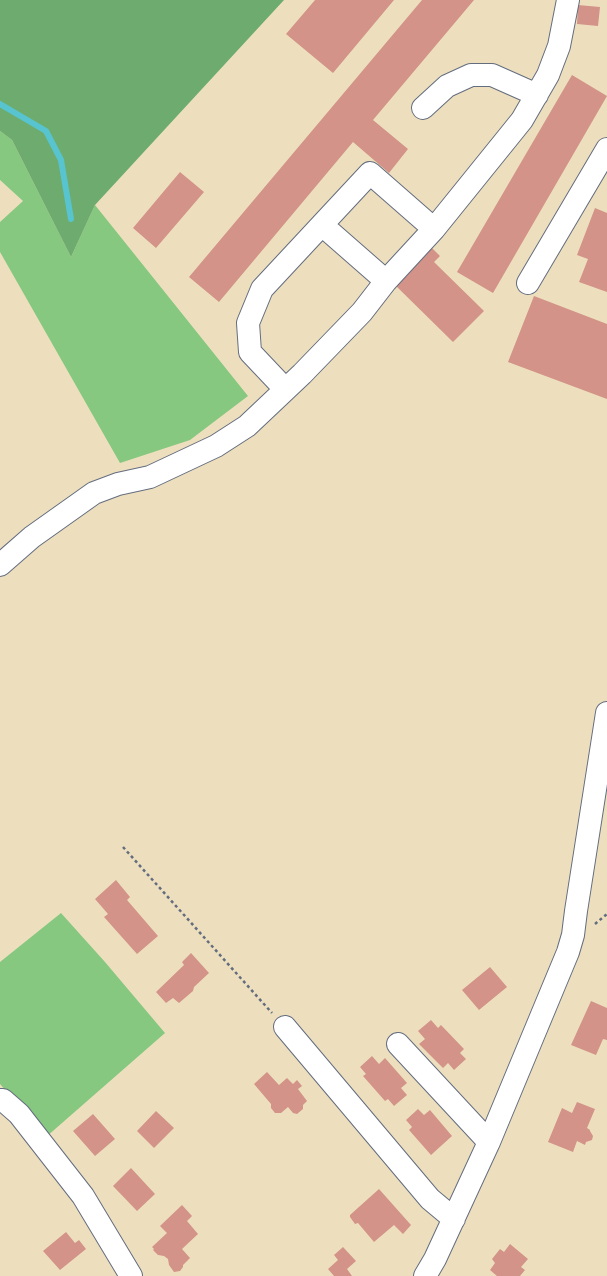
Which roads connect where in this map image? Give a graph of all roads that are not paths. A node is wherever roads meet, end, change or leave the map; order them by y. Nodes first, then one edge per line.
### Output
1 (568, 0) edge
2 (537, 95) junction
3 (423, 108) dead end
4 (607, 149) edge
5 (322, 224) junction
6 (434, 229) junction
7 (386, 281) junction
8 (528, 283) dead end
9 (285, 389) junction
10 (0, 566) edge
11 (607, 713) edge
12 (284, 1027) road end
13 (398, 1044) dead end
14 (0, 1100) edge
15 (489, 1142) junction
16 (454, 1219) junction
17 (132, 1276) edge
18 (425, 1276) edge

1 - 2 street
2 - 3 street
2 - 6 street
4 - 8 street
5 - 6 street
5 - 7 street
5 - 9 street
6 - 7 street
7 - 9 street
9 - 10 street
11 - 15 street
12 - 16 street
13 - 15 street
14 - 17 street
15 - 16 street
16 - 18 street

